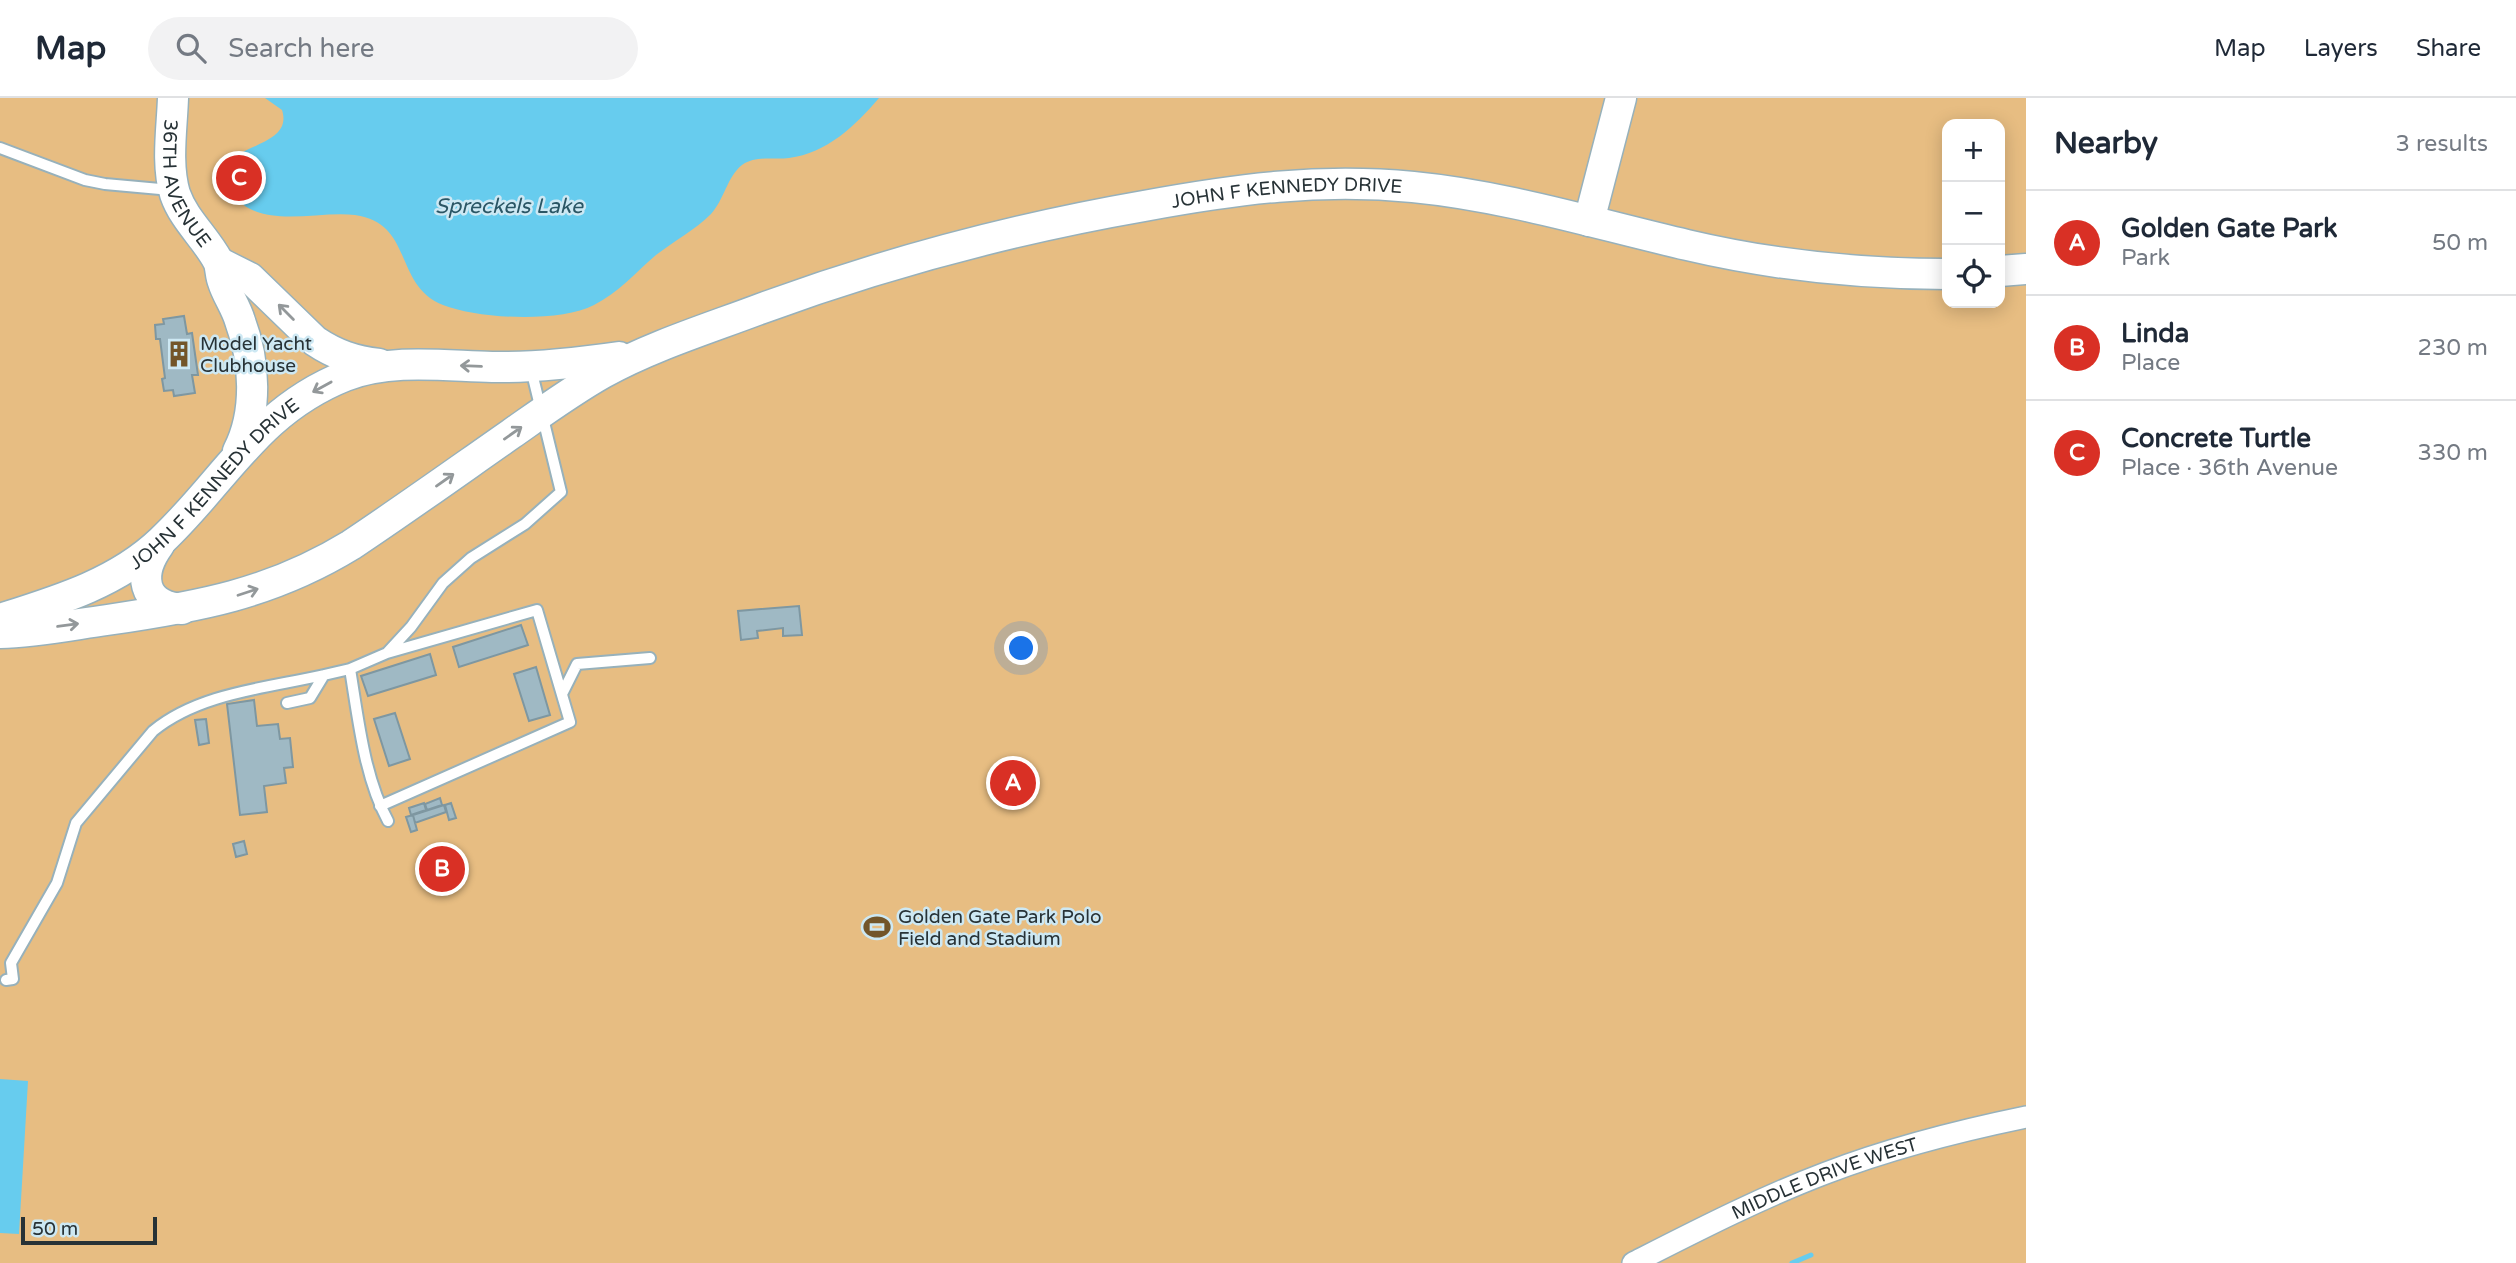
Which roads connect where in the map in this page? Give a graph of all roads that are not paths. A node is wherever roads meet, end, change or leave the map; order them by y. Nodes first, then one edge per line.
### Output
1 (173, 98) edge
2 (1620, 98) edge
3 (0, 148) edge
4 (174, 190) junction
5 (1590, 220) junction
6 (220, 263) junction
7 (2026, 268) edge
8 (2005, 270) edge
9 (1942, 274) edge
10 (641, 354) junction
11 (411, 365) junction
12 (531, 366) junction
13 (543, 411) junction
14 (235, 456) junction
15 (161, 541) junction
16 (182, 609) junction
17 (0, 619) edge
18 (0, 633) edge
19 (387, 653) junction
20 (650, 658) dead end
21 (350, 668) junction
22 (324, 676) junction
23 (562, 694) junction
24 (287, 703) dead end
25 (380, 806) junction
26 (388, 821) dead end
27 (6, 980) dead end
28 (2026, 1117) edge
29 (1633, 1263) edge

1 - 4 street, 36TH AVENUE
2 - 5 street
3 - 4 lane
4 - 6 street, 36TH AVENUE
5 - 9 street, JOHN F KENNEDY DRIVE
5 - 10 street, JOHN F KENNEDY DRIVE
11 -> 6 street, 36TH AVENUE
6 - 14 street, 36TH AVENUE
7 - 8 street
10 - 12 street, JOHN F KENNEDY DRIVE
10 - 13 street, JOHN F KENNEDY DRIVE
12 -> 11 street, JOHN F KENNEDY DRIVE
11 -> 14 street, JOHN F KENNEDY DRIVE
12 - 13 lane
16 -> 13 street, JOHN F KENNEDY DRIVE
13 - 19 lane
14 - 15 street, JOHN F KENNEDY DRIVE
15 - 16 street
15 - 17 street, JOHN F KENNEDY DRIVE
18 -> 16 street, JOHN F KENNEDY DRIVE
19 - 21 lane
19 - 23 lane
20 - 23 lane
21 - 22 lane
21 - 25 lane
22 - 24 lane
22 - 27 lane
23 - 25 lane
25 - 26 lane
28 - 29 street, MIDDLE DRIVE WEST

